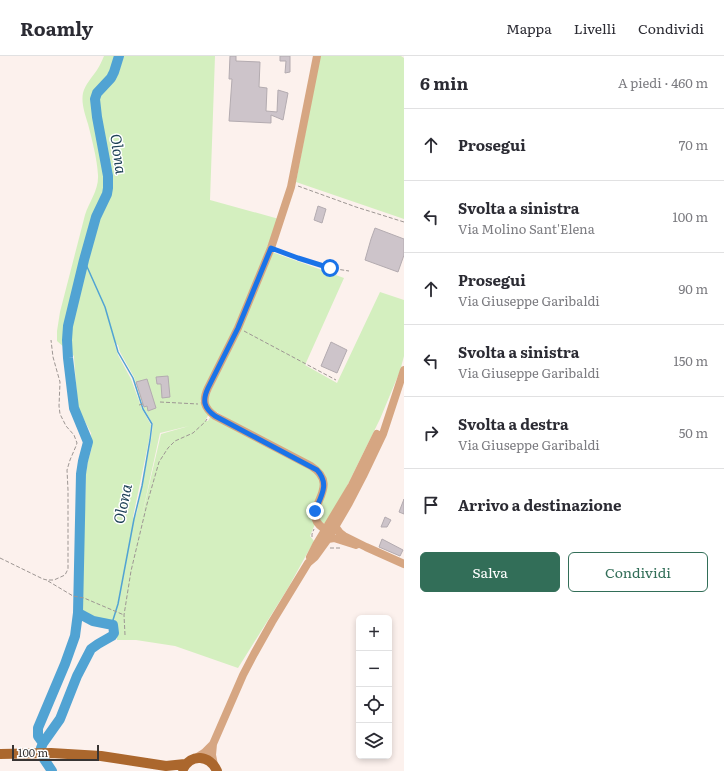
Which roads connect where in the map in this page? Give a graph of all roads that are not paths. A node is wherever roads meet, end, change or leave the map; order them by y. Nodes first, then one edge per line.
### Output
1 (317, 56) edge
2 (404, 370) edge
3 (388, 414) junction
4 (366, 457) junction
5 (335, 526) junction
6 (323, 528) dead end
7 (330, 537) junction
8 (366, 547) junction
9 (308, 563) junction
10 (404, 564) edge
11 (213, 744) junction
12 (0, 754) edge
13 (196, 758) junction
14 (184, 768) edge
15 (215, 768) edge
16 (169, 769) edge

1 - 6 street
2 - 3 street
3 - 4 street
3 - 5 street
4 - 7 street
4 - 9 street
5 - 7 street
5 - 8 street
7 - 8 street
7 - 9 street
8 - 10 street
9 - 11 street
11 - 13 street
11 - 15 street
12 - 16 main road
13 - 14 main road
13 - 15 main road
14 - 16 main road

